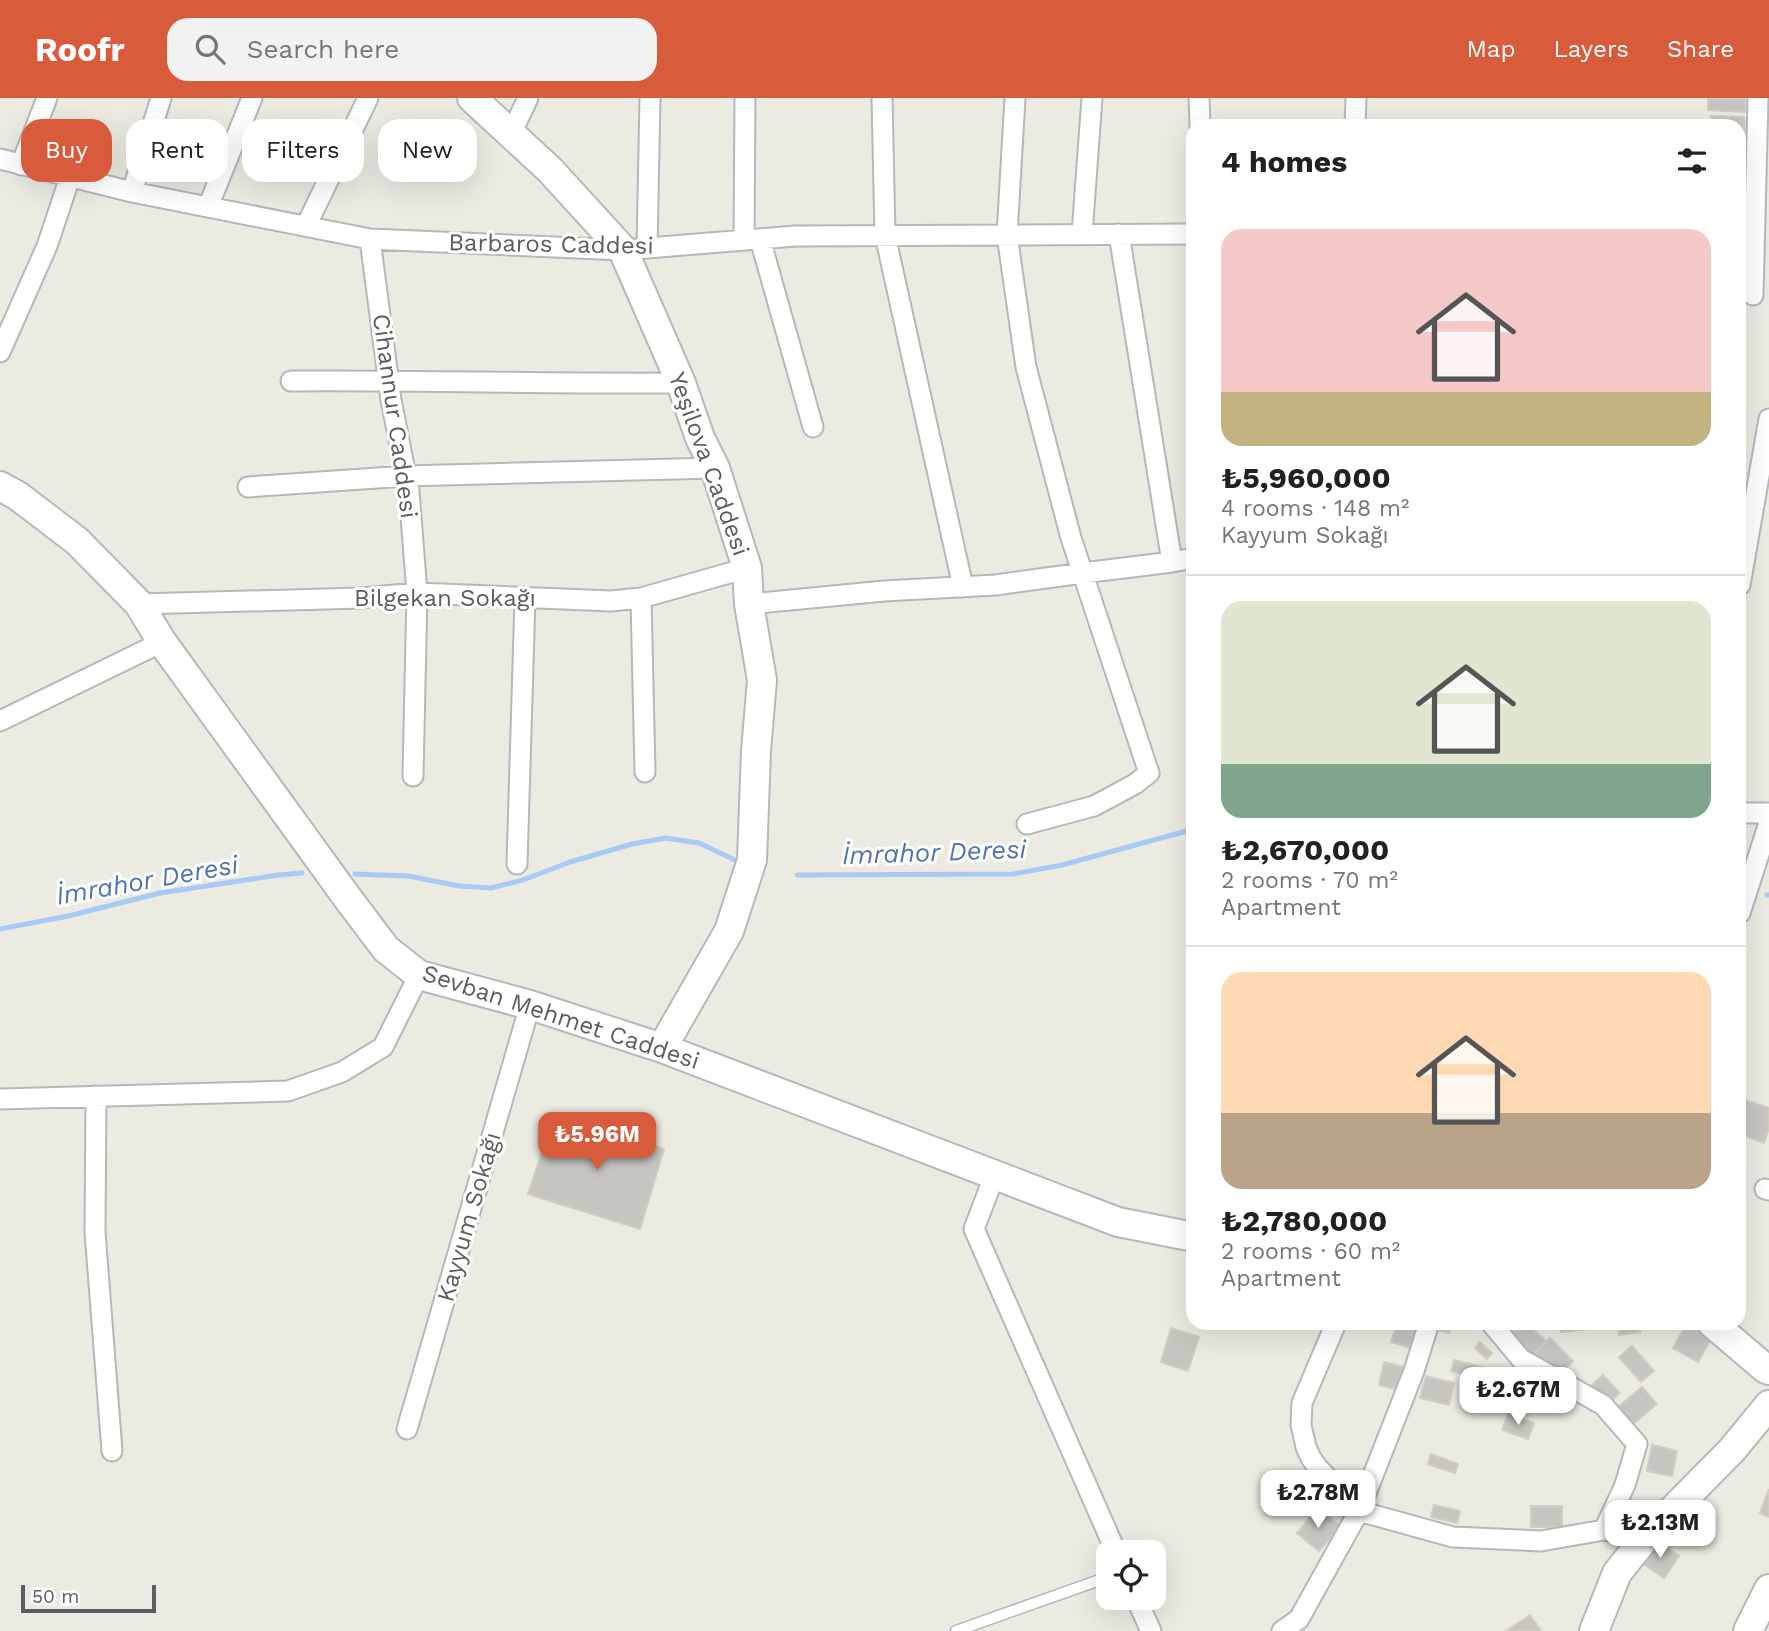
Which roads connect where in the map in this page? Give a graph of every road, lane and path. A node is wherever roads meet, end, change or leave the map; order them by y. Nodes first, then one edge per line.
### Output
1 (47, 98) edge
2 (161, 98) edge
3 (252, 98) edge
4 (368, 98) edge
5 (471, 98) edge
6 (528, 98) edge
7 (650, 98) edge
8 (745, 98) edge
9 (882, 98) edge
10 (1015, 98) edge
11 (1093, 98) edge
12 (1199, 98) edge
13 (1356, 98) edge
14 (1758, 98) edge
15 (39, 119) edge
16 (1200, 119) edge
17 (1355, 119) edge
18 (511, 134) junction
19 (0, 159) edge
20 (21, 164) edge
21 (68, 182) edge
22 (91, 182) edge
23 (132, 192) junction
24 (208, 207) junction
25 (306, 226) junction
26 (1082, 234) junction
27 (1119, 234) junction
28 (1186, 234) edge
29 (885, 235) junction
30 (1007, 235) junction
31 (370, 239) junction
32 (752, 239) junction
33 (635, 249) junction
34 (1754, 295) edge
35 (0, 352) edge
36 (388, 380) junction
37 (291, 381) dead end
38 (681, 383) junction
39 (1769, 419) edge
40 (813, 427) dead end
41 (715, 468) junction
42 (406, 476) junction
43 (0, 486) edge
44 (248, 487) dead end
45 (1746, 550) edge
46 (1186, 559) edge
47 (1172, 562) junction
48 (747, 568) junction
49 (1083, 573) junction
50 (963, 587) junction
51 (417, 593) junction
52 (525, 598) junction
53 (641, 598) junction
54 (139, 604) junction
55 (749, 604) junction
56 (162, 642) junction
57 (0, 721) edge
58 (645, 772) dead end
59 (413, 776) dead end
60 (1746, 813) edge
61 (1769, 813) edge
62 (1769, 823) edge
63 (1027, 824) dead end
64 (517, 864) dead end
65 (1746, 894) edge
66 (419, 975) junction
67 (530, 1005) junction
68 (663, 1048) junction
69 (96, 1096) junction
70 (0, 1099) edge
71 (995, 1174) junction
72 (1186, 1236) edge
73 (1333, 1330) edge
74 (1427, 1330) edge
75 (1497, 1330) edge
76 (1720, 1330) edge
77 (1769, 1370) edge
78 (1769, 1405) edge
79 (407, 1429) dead end
80 (112, 1451) dead end
81 (1359, 1511) junction
82 (1604, 1530) junction
83 (1645, 1538) junction
84 (1111, 1540) edge
85 (1096, 1581) edge
86 (1769, 1589) edge
87 (1141, 1610) edge
88 (956, 1631) edge
89 (1151, 1631) edge
90 (1282, 1631) edge
91 (1594, 1631) edge
92 (1748, 1631) edge

1 - 15 street
2 - 23 street
3 - 24 street
4 - 25 street
5 - 18 main road, Yeşilova Caddesi
6 - 18 street
7 - 33 street
8 - 32 street
9 - 29 street
10 - 30 street
11 - 26 street
12 - 16 street
13 - 17 street
14 - 34 street
18 - 33 main road, Yeşilova Caddesi
19 - 20 street, Barbaros Caddesi
21 - 35 street
22 - 23 street, Barbaros Caddesi
23 - 24 street, Barbaros Caddesi
24 - 25 street, Barbaros Caddesi
25 - 31 street, Barbaros Caddesi
26 - 27 street, Barbaros Caddesi
26 - 30 street, Barbaros Caddesi
27 - 28 street, Barbaros Caddesi
27 - 47 street
29 - 30 street, Barbaros Caddesi
29 - 32 street, Barbaros Caddesi
29 - 50 street
30 - 49 street
31 - 33 street, Barbaros Caddesi
31 - 36 street, Cihannur Caddesi
32 - 33 street, Barbaros Caddesi
32 - 40 street
33 - 38 main road, Yeşilova Caddesi
36 - 37 street
36 - 38 street
36 - 42 street, Cihannur Caddesi
38 - 41 main road, Yeşilova Caddesi
39 - 45 street
41 - 42 street
41 - 48 main road, Yeşilova Caddesi
42 - 44 street
42 - 51 street, Cihannur Caddesi
43 - 54 main road, Sevban Mehmet Caddesi
46 - 47 street
47 - 49 street
48 - 53 street, Bilgekan Sokağı
48 - 55 main road, Yeşilova Caddesi
49 - 50 street
49 - 63 street
50 - 55 street
51 - 52 street, Bilgekan Sokağı
51 - 54 street, Bilgekan Sokağı
51 - 59 street, Cihannur Caddesi
52 - 53 street, Bilgekan Sokağı
52 - 64 street
53 - 58 street
54 - 56 main road, Sevban Mehmet Caddesi
55 - 68 main road, Yeşilova Caddesi
56 - 57 street
56 - 66 main road, Sevban Mehmet Caddesi
60 - 61 street
62 - 65 street
66 - 67 main road, Sevban Mehmet Caddesi
66 - 69 street
67 - 68 main road, Sevban Mehmet Caddesi
67 - 79 street, Kayyum Sokağı
68 - 71 main road, Sevban Mehmet Caddesi
69 - 70 street
69 - 80 street
71 - 72 main road, Sevban Mehmet Caddesi
71 - 84 street
73 - 81 street
74 - 81 street
75 - 82 street
76 - 77 main road
78 - 83 main road
81 - 82 street
81 - 90 street
82 - 83 street
83 - 91 main road
85 - 88 lane
86 - 92 main road
87 - 89 street

